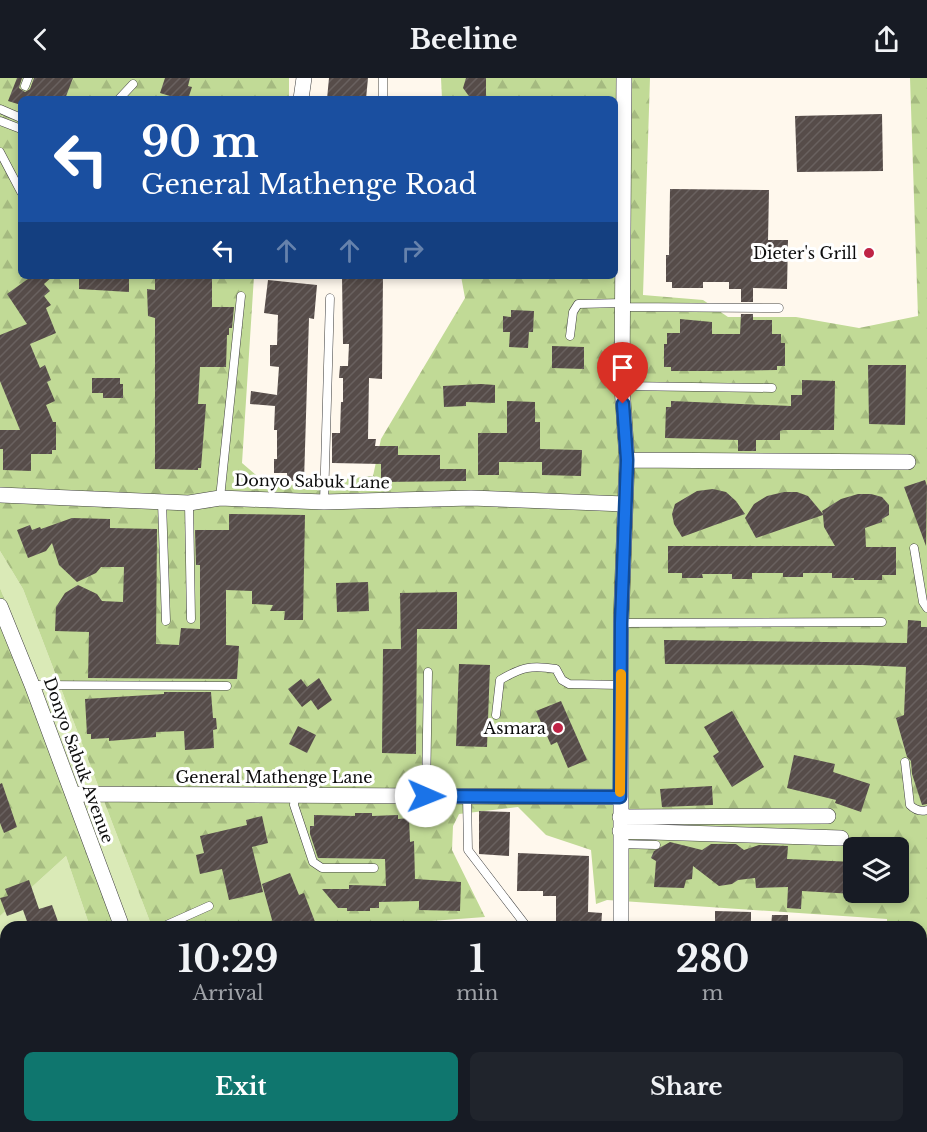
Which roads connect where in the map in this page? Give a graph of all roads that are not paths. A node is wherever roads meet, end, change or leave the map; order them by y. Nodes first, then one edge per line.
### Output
1 (304, 78) edge
2 (383, 78) edge
3 (624, 78) edge
4 (133, 84) dead end
5 (122, 96) edge
6 (301, 96) edge
7 (383, 96) edge
8 (0, 109) edge
9 (18, 117) edge
10 (0, 121) edge
11 (18, 128) edge
12 (0, 152) edge
13 (18, 186) edge
14 (241, 296) dead end
15 (330, 298) dead end
16 (623, 305) junction
17 (779, 308) dead end
18 (570, 336) dead end
19 (622, 386) junction
20 (772, 388) dead end
21 (627, 460) junction
22 (908, 462) dead end
23 (0, 495) edge
24 (220, 498) junction
25 (162, 502) junction
26 (189, 502) junction
27 (324, 502) junction
28 (624, 504) junction
29 (914, 549) dead end
30 (0, 606) edge
31 (927, 608) edge
32 (191, 619) dead end
33 (166, 621) dead end
34 (882, 622) dead end
35 (621, 623) junction
36 (428, 672) dead end
37 (33, 685) junction
38 (621, 685) junction
39 (227, 686) dead end
40 (496, 715) dead end
41 (905, 762) dead end
42 (73, 794) junction
43 (295, 795) junction
44 (426, 796) junction
45 (466, 796) junction
46 (620, 797) junction
47 (927, 810) edge
48 (828, 816) dead end
49 (620, 831) junction
50 (841, 838) dead end
51 (657, 845) dead end
52 (374, 868) dead end
53 (209, 906) dead end
54 (120, 921) edge
55 (175, 921) edge
56 (522, 921) edge
57 (621, 921) edge

1 - 6 street
2 - 7 lane
3 - 16 street
4 - 5 lane
8 - 9 lane
10 - 11 lane
12 - 13 lane
14 - 24 lane
15 - 27 lane
16 - 17 lane
16 - 18 lane
16 - 19 street
19 - 20 lane
19 - 21 street
21 - 22 street
21 - 28 street
23 - 25 street, Donyo Sabuk Lane
24 - 26 street, Donyo Sabuk Lane
24 - 27 street, Donyo Sabuk Lane
25 - 26 street, Donyo Sabuk Lane
25 - 33 lane
26 - 32 lane
27 - 28 street, Donyo Sabuk Lane
28 - 35 street
29 - 31 lane
30 - 37 street, Donyo Sabuk Avenue
34 - 35 lane
35 - 38 street
36 - 44 lane
37 - 39 lane
37 - 42 street, Donyo Sabuk Avenue
38 - 40 lane
38 - 46 street
41 - 47 lane
42 - 43 street, General Mathenge Lane
42 - 54 street, Donyo Sabuk Avenue
43 - 44 street, General Mathenge Lane
43 - 52 lane
44 - 45 street, General Mathenge Lane
45 - 46 street, General Mathenge Lane
45 - 56 lane
46 - 49 street
48 - 49 street
49 - 50 street
49 - 51 lane
49 - 57 street
53 - 55 lane

